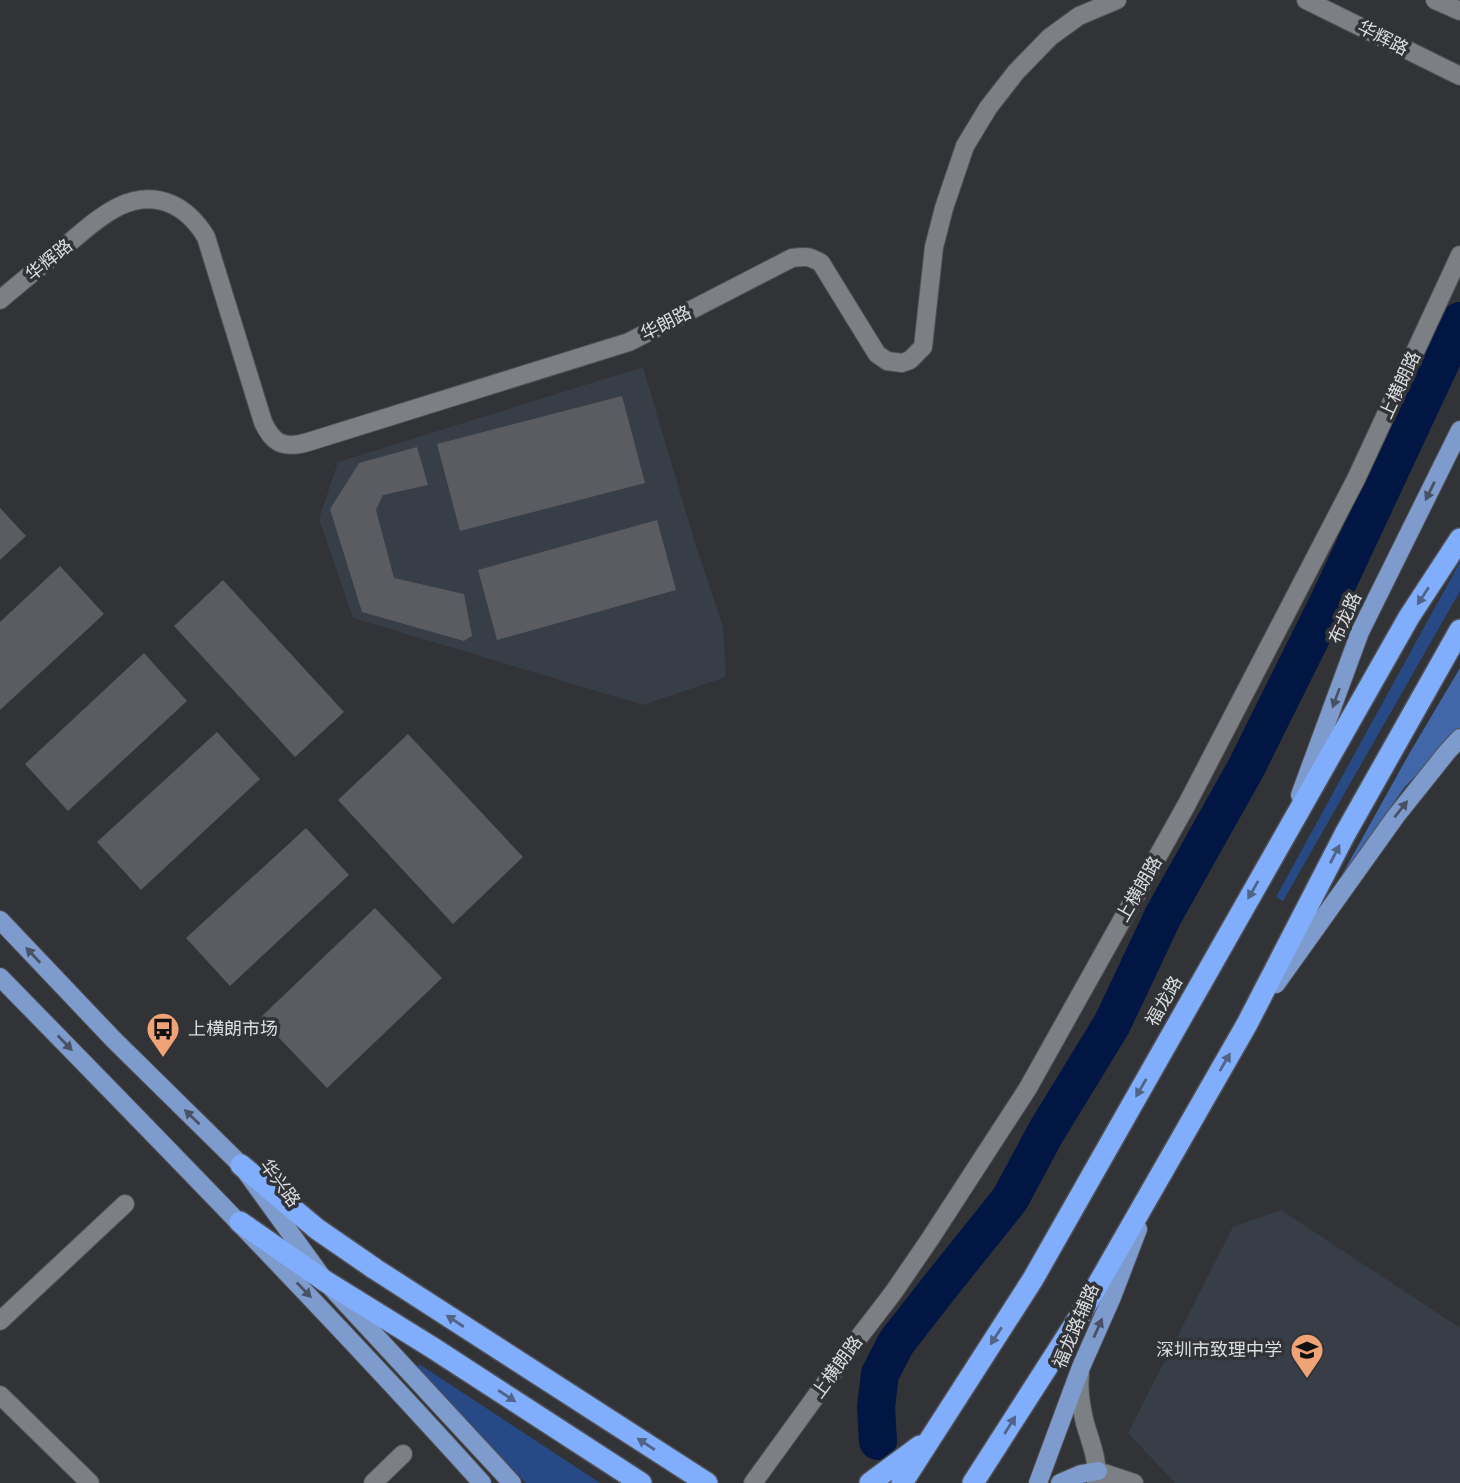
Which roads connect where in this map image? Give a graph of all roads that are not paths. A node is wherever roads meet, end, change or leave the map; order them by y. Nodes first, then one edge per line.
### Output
1 (1117, 0) edge
2 (1306, 0) edge
3 (1435, 0) edge
4 (1326, 4) edge
5 (1460, 11) edge
6 (1460, 76) edge
7 (97, 220) joint
8 (1460, 256) edge
9 (0, 300) edge
10 (1460, 430) edge
11 (1460, 539) edge
12 (1460, 630) edge
13 (1460, 738) edge
14 (1287, 831) junction
15 (0, 919) edge
16 (0, 977) edge
17 (1247, 1024) junction
18 (241, 1165) junction
19 (1154, 1185) junction
20 (125, 1204) dead end
21 (240, 1222) junction
22 (325, 1281) junction
23 (0, 1321) edge
24 (1080, 1367) junction
25 (0, 1395) edge
26 (928, 1441) junction
27 (403, 1454) dead end
28 (1097, 1477) edge
29 (705, 1482) edge
30 (90, 1483) edge
31 (373, 1483) edge
32 (482, 1483) edge
33 (512, 1483) edge
34 (641, 1483) edge
35 (753, 1483) edge
36 (870, 1483) edge
37 (902, 1483) edge
38 (973, 1483) edge
39 (1038, 1483) edge
40 (1060, 1483) edge
41 (1133, 1483) edge

1 - 7 street, 华朗路
2 - 4 street, 华辉路
3 - 5 street
4 - 6 street, 华辉路
7 - 9 street, 华辉路
8 - 35 street, 上横朗路
10 -> 14 main road, 布龙路
11 -> 14 highway, 福龙路
17 -> 12 highway
17 -> 13 main road
14 -> 26 highway, 福龙路
18 -> 15 main road, 华兴路
16 -> 21 main road
19 -> 17 highway
18 - 22 main road, 华兴路
29 -> 18 highway
24 -> 19 main road, 福龙路辅路
38 -> 19 highway
20 - 23 street
21 - 22 highway
21 -> 32 main road
22 - 33 main road, 华兴路
22 -> 34 highway
24 - 28 street
24 - 39 main road, 福龙路辅路
25 - 30 street
26 - 36 highway
26 - 37 highway, 福龙路
27 - 31 street
28 - 40 main road
28 - 41 street

